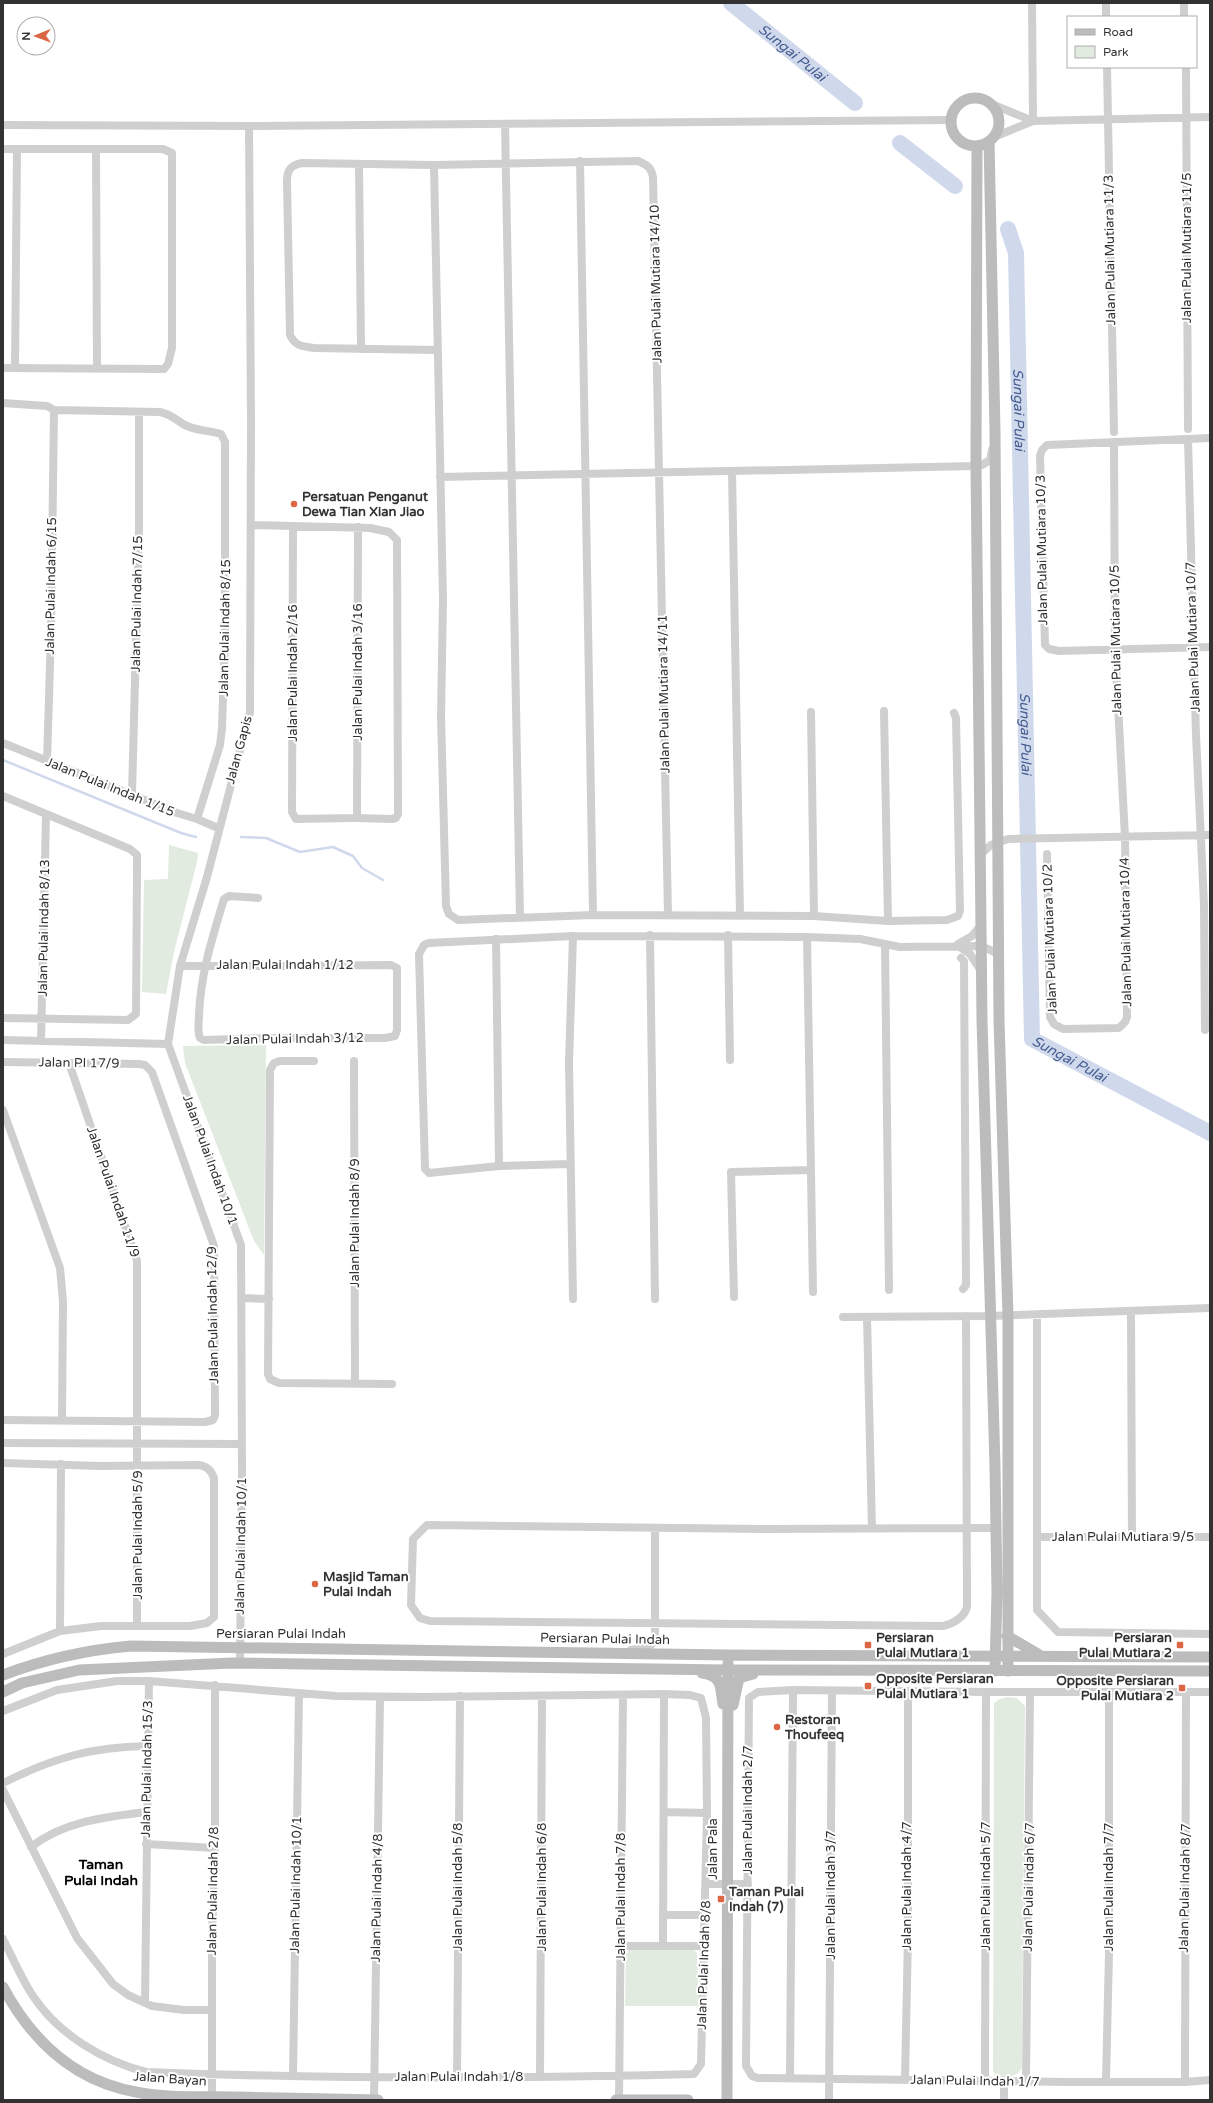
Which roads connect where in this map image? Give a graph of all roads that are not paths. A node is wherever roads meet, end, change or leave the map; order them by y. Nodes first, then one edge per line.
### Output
1 (1032, 3) edge
2 (1106, 3) edge
3 (1184, 3) edge
4 (1106, 16) edge
5 (1184, 16) edge
6 (1107, 68) edge
7 (1186, 68) edge
8 (994, 105) junction
9 (1210, 116) edge
10 (1187, 117) junction
11 (951, 120) junction
12 (1108, 120) junction
13 (1034, 121) junction
14 (505, 124) junction
15 (3, 125) edge
16 (249, 126) junction
17 (992, 139) junction
18 (977, 146) junction
19 (96, 149) junction
20 (3, 150) edge
21 (18, 150) junction
22 (580, 161) junction
23 (507, 163) junction
24 (359, 164) junction
25 (434, 166) junction
26 (361, 349) junction
27 (437, 350) junction
28 (3, 368) edge
29 (15, 368) junction
30 (97, 369) junction
31 (3, 404) edge
32 (54, 410) junction
33 (139, 412) junction
34 (1188, 429) dead end
35 (995, 431) junction
36 (1114, 432) dead end
37 (1210, 438) edge
38 (1188, 439) junction
39 (1114, 442) junction
40 (976, 466) junction
41 (732, 471) junction
42 (660, 473) junction
43 (586, 474) junction
44 (512, 476) junction
45 (440, 478) junction
46 (251, 525) junction
47 (293, 526) junction
48 (358, 527) junction
49 (1194, 647) junction
50 (1210, 647) edge
51 (1115, 648) junction
52 (884, 711) dead end
53 (811, 712) dead end
54 (954, 712) dead end
55 (3, 743) edge
56 (46, 761) junction
57 (132, 795) junction
58 (3, 796) edge
59 (46, 815) junction
60 (356, 817) junction
61 (197, 819) junction
62 (218, 828) junction
63 (1206, 835) edge
64 (1125, 837) junction
65 (1003, 841) junction
66 (981, 854) junction
67 (1048, 854) dead end
68 (258, 898) dead end
69 (593, 915) junction
70 (668, 915) junction
71 (740, 916) junction
72 (814, 916) junction
73 (520, 917) junction
74 (888, 921) junction
75 (981, 924) junction
76 (728, 935) junction
77 (573, 936) junction
78 (650, 936) junction
79 (807, 937) junction
80 (496, 939) junction
81 (885, 944) junction
82 (956, 945) junction
83 (981, 946) junction
84 (999, 954) junction
85 (960, 958) dead end
86 (180, 966) junction
87 (204, 966) junction
88 (982, 972) junction
89 (3, 1018) edge
90 (42, 1018) junction
91 (1122, 1025) joint
92 (1205, 1030) dead end
93 (395, 1036) joint
94 (3, 1040) edge
95 (42, 1041) junction
96 (168, 1044) junction
97 (730, 1060) dead end
98 (314, 1061) dead end
99 (354, 1061) dead end
100 (3, 1062) edge
101 (69, 1064) junction
102 (152, 1072) joint
103 (3, 1110) edge
104 (570, 1164) junction
105 (499, 1166) junction
106 (811, 1170) junction
107 (963, 1289) dead end
108 (889, 1290) dead end
109 (813, 1292) dead end
110 (734, 1296) dead end
111 (242, 1298) junction
112 (269, 1299) junction
113 (573, 1299) dead end
114 (655, 1299) dead end
115 (1210, 1308) edge
116 (1131, 1311) junction
117 (1037, 1315) junction
118 (843, 1316) dead end
119 (867, 1316) junction
120 (966, 1316) junction
121 (990, 1316) junction
122 (1008, 1316) junction
123 (355, 1384) junction
124 (392, 1384) dead end
125 (62, 1419) junction
126 (3, 1420) edge
127 (138, 1421) junction
128 (3, 1443) edge
129 (242, 1444) junction
130 (138, 1445) junction
131 (3, 1463) edge
132 (61, 1464) junction
133 (138, 1466) junction
134 (655, 1528) junction
135 (967, 1528) junction
136 (996, 1528) junction
137 (872, 1529) junction
138 (1037, 1537) junction
139 (1132, 1537) junction
140 (1210, 1537) edge
141 (656, 1623) junction
142 (137, 1625) junction
143 (60, 1631) junction
144 (1210, 1634) edge
145 (996, 1636) junction
146 (1008, 1636) junction
147 (240, 1648) junction
148 (606, 1653) junction
149 (3, 1654) edge
150 (728, 1655) junction
151 (1008, 1655) junction
152 (1041, 1655) junction
153 (977, 1656) junction
154 (996, 1656) junction
155 (1210, 1657) edge
156 (240, 1663) junction
157 (676, 1669) junction
158 (728, 1670) junction
159 (780, 1670) junction
160 (995, 1670) junction
161 (1008, 1671) junction
162 (1210, 1671) edge
163 (3, 1675) edge
164 (149, 1681) junction
165 (215, 1685) junction
166 (793, 1690) junction
167 (832, 1691) junction
168 (3, 1692) edge
169 (908, 1692) junction
170 (986, 1692) junction
171 (1030, 1692) junction
172 (1210, 1692) edge
173 (1109, 1693) junction
174 (1186, 1693) junction
175 (299, 1694) junction
176 (664, 1694) junction
177 (623, 1695) junction
178 (460, 1696) junction
179 (542, 1696) junction
180 (380, 1697) junction
181 (3, 1711) edge
182 (728, 1726) junction
183 (147, 1746) junction
184 (3, 1782) edge
185 (3, 1790) edge
186 (146, 1812) junction
187 (665, 1812) junction
188 (707, 1813) junction
189 (146, 1844) junction
190 (31, 1847) junction
191 (215, 1848) junction
192 (706, 1884) junction
193 (727, 1884) junction
194 (748, 1884) junction
195 (664, 1915) junction
196 (706, 1915) junction
197 (3, 1939) edge
198 (663, 1945) junction
199 (620, 1946) junction
200 (704, 1946) junction
201 (3, 1987) edge
202 (145, 2002) junction
203 (212, 2010) junction
204 (701, 2064) joint
205 (746, 2066) joint
206 (212, 2074) junction
207 (293, 2076) junction
208 (375, 2076) junction
209 (619, 2076) junction
210 (540, 2077) junction
211 (457, 2078) junction
212 (790, 2078) junction
213 (829, 2079) junction
214 (905, 2080) junction
215 (985, 2080) junction
216 (1004, 2080) junction
217 (1210, 2080) edge
218 (1026, 2081) junction
219 (1106, 2081) junction
220 (1185, 2082) junction
221 (212, 2097) junction
222 (374, 2100) edge
223 (378, 2100) edge
224 (618, 2100) edge
225 (688, 2100) edge
226 (727, 2100) edge
227 (829, 2100) edge
228 (1004, 2100) edge

1 - 13 street
2 - 4 street
3 - 5 street
6 - 12 street, Jalan Pulai Mutiara 11/3
7 - 10 street, Jalan Pulai Mutiara 11/5
8 - 11 street
8 - 13 street
8 - 17 street
9 - 10 street
10 - 12 street
10 - 34 street, Jalan Pulai Mutiara 11/5
11 - 14 street
11 - 18 street
12 - 13 street
12 - 36 street, Jalan Pulai Mutiara 11/3
13 - 17 street
14 - 16 street
14 - 23 street
15 - 16 street
16 - 46 street, Jalan Gapis
17 - 18 street
17 - 35 street
18 - 40 street
19 - 21 street
19 - 30 street
19 - 30 street
20 - 21 street
21 - 29 street
22 - 23 street
22 - 42 street, Jalan Pulai Mutiara 14/10
22 - 43 street
23 - 25 street
23 - 44 street
24 - 25 street
24 - 26 street
24 - 26 street
25 - 27 street
26 - 27 street
27 - 45 street
28 - 29 street
29 - 30 street
31 - 32 street
32 - 33 street
32 - 56 street, Jalan Pulai Indah 6/15
33 - 57 street, Jalan Pulai Indah 7/15
33 - 61 street, Jalan Pulai Indah 8/15
35 - 40 street
35 - 65 street
37 - 38 street
38 - 39 street
38 - 49 street, Jalan Pulai Mutiara 10/7
39 - 51 street, Jalan Pulai Mutiara 10/5
39 - 51 street, Jalan Pulai Mutiara 10/3
40 - 41 street
40 - 66 street
41 - 42 street
41 - 71 street
42 - 43 street
42 - 70 street, Jalan Pulai Mutiara 14/11
43 - 44 street
43 - 69 street
44 - 45 street
44 - 73 street
45 - 73 street
46 - 47 street
46 - 62 street, Jalan Gapis
47 - 48 street
47 - 60 street, Jalan Pulai Indah 2/16
48 - 60 street, Jalan Pulai Indah 3/16
48 - 60 street
49 - 50 street
49 - 51 street
49 - 63 street, Jalan Pulai Mutiara 10/7
51 - 64 street, Jalan Pulai Mutiara 10/5
52 - 74 street
53 - 72 street
54 - 74 street
55 - 56 street, Jalan Pulai Indah 1/15
56 - 57 street, Jalan Pulai Indah 1/15
57 - 61 street, Jalan Pulai Indah 1/15
58 - 59 street
59 - 90 street, Jalan Pulai Indah 8/13
59 - 90 street
61 - 62 street, Jalan Pulai Indah 1/15
62 - 86 street, Jalan Gapis
63 - 64 street
63 - 92 street, Jalan Pulai Mutiara 10/7
64 - 65 street
64 - 91 street, Jalan Pulai Mutiara 10/4
65 - 66 street
65 - 84 street
66 - 75 street
67 - 91 street, Jalan Pulai Mutiara 10/2
68 - 87 street
69 - 70 street
69 - 73 street
70 - 71 street
71 - 72 street
72 - 74 street
75 - 82 street
75 - 83 street
76 - 78 street
76 - 79 street
76 - 97 street
77 - 78 street
77 - 80 street
77 - 104 street
78 - 114 street
79 - 81 street
79 - 106 street
80 - 105 street
80 - 105 street
81 - 82 street
81 - 108 street
82 - 83 street
82 - 88 street
83 - 84 street
83 - 88 street
84 - 122 street
85 - 107 street
86 - 87 street, Jalan Pulai Indah 1/12
86 - 96 street, Jalan Gapis
87 - 93 street, Jalan Pulai Indah 1/12
87 - 93 street, Jalan Pulai Indah 3/12
88 - 121 street
89 - 90 street
90 - 95 street, Jalan Pulai Indah 8/13
94 - 95 street
95 - 96 street
96 - 111 street, Jalan Pulai Indah 10/1
98 - 112 street
99 - 123 street, Jalan Pulai Indah 8/9
100 - 101 street, Jalan PI 17/9
101 - 102 street, Jalan PI 17/9
101 - 127 street, Jalan Pulai Indah 11/9
102 - 127 street, Jalan Pulai Indah 12/9
103 - 125 street
104 - 105 street
104 - 113 street
106 - 109 street
106 - 110 street
111 - 112 street
111 - 129 street, Jalan Pulai Indah 10/1
112 - 123 street
115 - 116 street
116 - 117 street
116 - 139 street
117 - 122 street
117 - 138 street
118 - 119 street
119 - 120 street
119 - 137 street
120 - 121 street
120 - 135 street
121 - 122 street
121 - 136 street
122 - 146 street
123 - 124 street
125 - 126 street
125 - 127 street
127 - 130 street, Jalan Pulai Indah 11/9
128 - 130 street
129 - 130 street
129 - 147 street, Jalan Pulai Indah 10/1
130 - 133 street, Jalan Pulai Indah 5/9
131 - 132 street, Jalan Pulai Indah 10/1
132 - 133 street, Jalan Pulai Indah 10/1
132 - 143 street
133 - 142 street, Jalan Pulai Indah 5/9
133 - 142 street, Jalan Pulai Indah 10/1
134 - 137 street
134 - 141 street
134 - 141 street
135 - 136 street
135 - 137 street
135 - 141 street
136 - 145 street
138 - 139 street, Jalan Pulai Mutiara 9/5
138 - 144 street
139 - 140 street, Jalan Pulai Mutiara 9/5
141 - 148 street
142 - 143 street, Jalan Pulai Indah 10/1
143 - 149 street, Jalan Pulai Indah 10/1
145 - 153 street
145 - 154 street
146 - 151 street
146 - 152 street
147 - 148 street, Persiaran Pulai Indah
147 - 156 street, Jalan Pulai Indah 10/1
147 - 163 street, Persiaran Pulai Indah
148 - 150 street, Persiaran Pulai Indah
150 - 153 street, Persiaran Pulai Indah
150 - 158 street, Jalan Pala
151 - 152 street, Persiaran Pulai Indah
151 - 154 street, Persiaran Pulai Indah
151 - 161 street
152 - 155 street, Persiaran Pulai Indah
153 - 154 street, Persiaran Pulai Indah
154 - 160 street
156 - 157 street
156 - 168 street
157 - 158 street
157 - 182 street
158 - 159 street
158 - 182 street, Jalan Pala
159 - 160 street
159 - 182 street
160 - 161 street
161 - 162 street
164 - 165 street
164 - 181 street
164 - 183 street, Jalan Pulai Indah 15/3
165 - 175 street
165 - 191 street, Jalan Pulai Indah 2/8
166 - 167 street
166 - 194 street, Jalan Pulai Indah 2/7
166 - 212 street
167 - 169 street
167 - 213 street, Jalan Pulai Indah 3/7
169 - 170 street
169 - 214 street, Jalan Pulai Indah 4/7
170 - 171 street
170 - 215 street, Jalan Pulai Indah 5/7
171 - 173 street
171 - 218 street, Jalan Pulai Indah 6/7
172 - 174 street
173 - 174 street
173 - 219 street, Jalan Pulai Indah 7/7
174 - 220 street, Jalan Pulai Indah 8/7
175 - 180 street
175 - 207 street, Jalan Pulai Indah 10/1
176 - 177 street
176 - 187 street
176 - 188 street, Jalan Pulai Indah 8/8
177 - 179 street
177 - 199 street, Jalan Pulai Indah 7/8
178 - 179 street
178 - 180 street
178 - 211 street, Jalan Pulai Indah 5/8
179 - 210 street, Jalan Pulai Indah 6/8
180 - 208 street, Jalan Pulai Indah 4/8
182 - 193 street, Jalan Pala
183 - 184 street
183 - 186 street, Jalan Pulai Indah 15/3
185 - 190 street
186 - 189 street, Jalan Pulai Indah 15/3
186 - 190 street
187 - 188 street
187 - 195 street
188 - 192 street, Jalan Pulai Indah 8/8
189 - 191 street
189 - 202 street, Jalan Pulai Indah 15/3
190 - 202 street
191 - 203 street, Jalan Pulai Indah 2/8
192 - 193 street
192 - 196 street, Jalan Pulai Indah 8/8
193 - 194 street
193 - 226 street, Jalan Pala
194 - 205 street, Jalan Pulai Indah 2/7
195 - 196 street
195 - 198 street
196 - 200 street, Jalan Pulai Indah 8/8
197 - 206 street, Jalan Pulai Indah 1/8
198 - 199 street
198 - 200 street
199 - 209 street, Jalan Pulai Indah 7/8
200 - 204 street, Jalan Pulai Indah 8/8
201 - 221 street, Jalan Bayan
202 - 203 street
203 - 206 street, Jalan Pulai Indah 2/8
204 - 209 street, Jalan Pulai Indah 1/8
205 - 212 street, Jalan Pulai Indah 1/7
206 - 207 street, Jalan Pulai Indah 1/8
206 - 221 street, Jalan Pulai Indah 2/8
207 - 208 street, Jalan Pulai Indah 1/8
208 - 211 street, Jalan Pulai Indah 1/8
208 - 222 street, Jalan Pulai Indah 4/8
209 - 210 street, Jalan Pulai Indah 1/8
209 - 224 street, Jalan Pulai Indah 7/8
210 - 211 street, Jalan Pulai Indah 1/8
212 - 213 street, Jalan Pulai Indah 1/7
213 - 214 street, Jalan Pulai Indah 1/7
213 - 227 street, Jalan Pulai Indah 3/7
214 - 215 street, Jalan Pulai Indah 1/7
215 - 216 street, Jalan Pulai Indah 1/7
216 - 218 street, Jalan Pulai Indah 1/7
216 - 228 street
217 - 220 street, Jalan Pulai Indah 1/7
218 - 219 street, Jalan Pulai Indah 1/7
219 - 220 street, Jalan Pulai Indah 1/7
221 - 222 street, Jalan Bayan
222 - 223 street, Jalan Bayan
224 - 225 street

